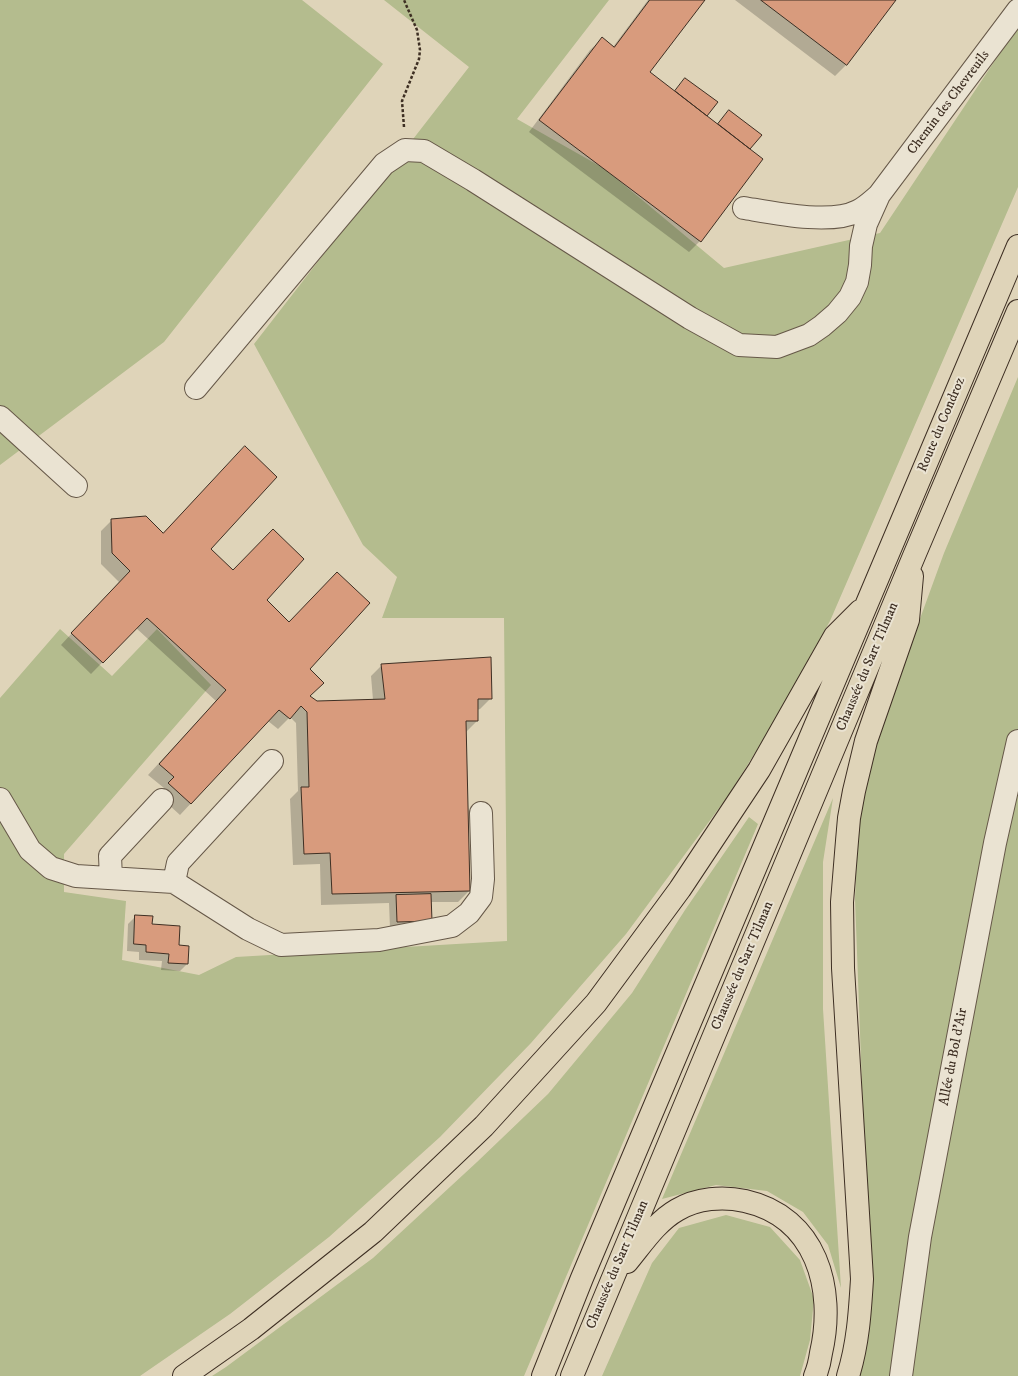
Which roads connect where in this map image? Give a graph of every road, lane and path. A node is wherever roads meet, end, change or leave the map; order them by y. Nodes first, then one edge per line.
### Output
1 (404, 0) edge
2 (1018, 10) edge
3 (405, 150) junction
4 (879, 195) junction
5 (744, 208) dead end
6 (1018, 246) edge
7 (1018, 311) edge
8 (196, 388) dead end
9 (0, 416) edge
10 (76, 486) dead end
11 (914, 556) junction
12 (867, 605) junction
13 (1018, 741) edge
14 (272, 761) dead end
15 (0, 800) edge
16 (162, 800) dead end
17 (481, 813) dead end
18 (111, 878) junction
19 (174, 882) junction
20 (609, 1287) junction
21 (184, 1376) edge
22 (543, 1376) edge
23 (572, 1376) edge
24 (815, 1376) edge
25 (848, 1376) edge
26 (901, 1376) edge

1 - 3 path
2 - 4 street, Chemin des Chevreuils
3 - 4 street, Chemin des Chevreuils
3 - 8 street
4 - 5 street, Chemin des Chevreuils
6 - 12 highway, Route du Condroz
7 - 11 highway, Route du Condroz
9 - 10 street
11 - 20 highway, Chaussée du Sart Tilman
11 - 25 highway
12 - 21 highway
12 - 22 highway, Chaussée du Sart Tilman
13 - 26 street, Allée du Bol d'Air
14 - 19 street
15 - 18 street
16 - 18 street
17 - 19 street
18 - 19 street
20 - 23 highway, Chaussée du Sart Tilman
20 - 24 highway

